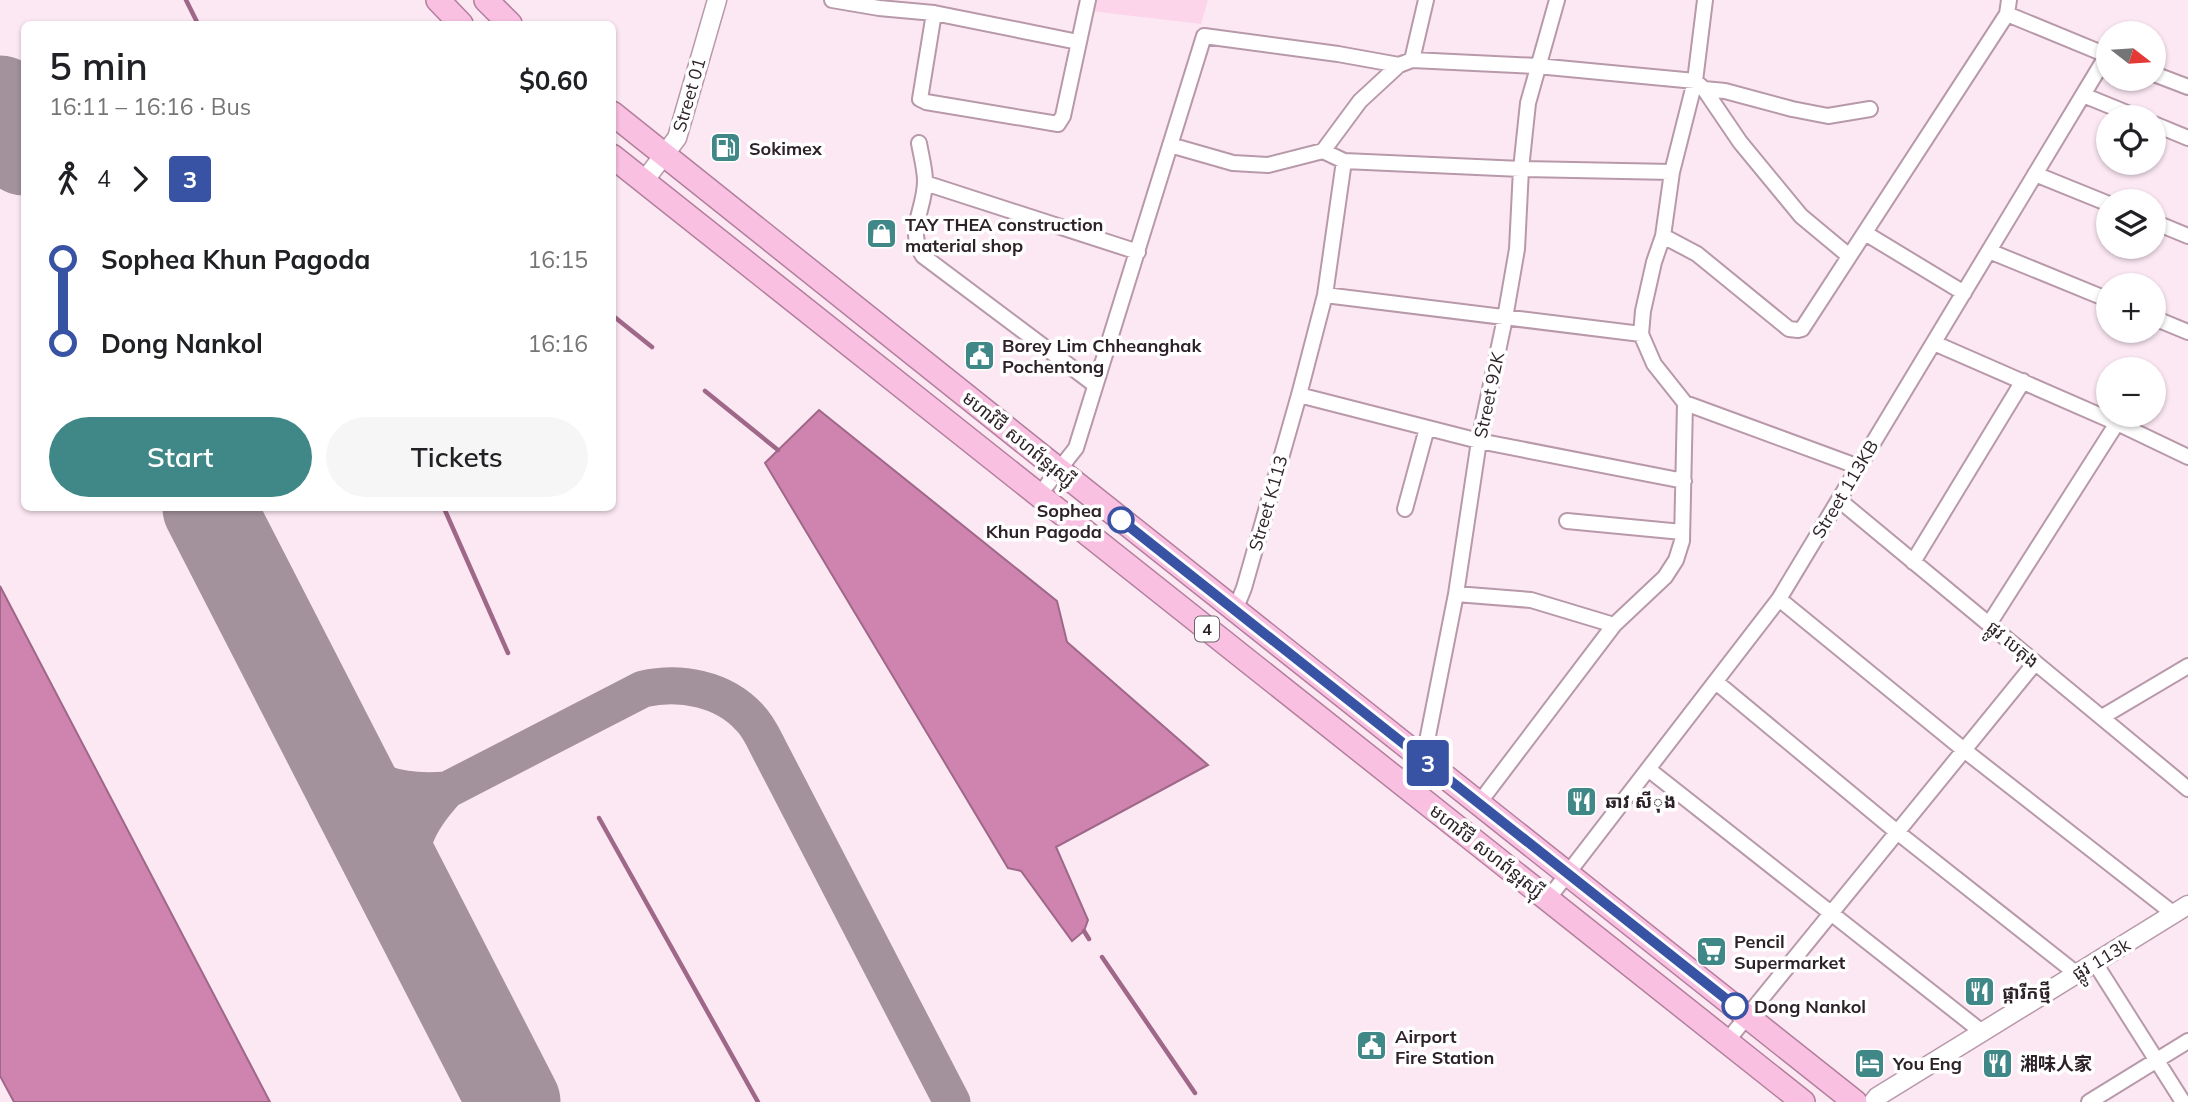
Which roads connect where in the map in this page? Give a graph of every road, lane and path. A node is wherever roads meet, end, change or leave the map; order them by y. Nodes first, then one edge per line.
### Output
1 (438, 0) edge
2 (485, 0) edge
3 (717, 0) edge
4 (832, 0) edge
5 (1088, 0) edge
6 (1426, 0) edge
7 (1557, 0) edge
8 (1705, 0) edge
9 (881, 4) edge
10 (2008, 7) edge
11 (933, 13) junction
12 (458, 21) edge
13 (507, 21) edge
14 (1078, 42) junction
15 (2096, 50) edge
16 (1405, 63) junction
17 (1537, 66) junction
18 (2096, 75) edge
19 (2166, 79) edge
20 (1699, 85) junction
21 (2188, 87) edge
22 (2083, 95) junction
23 (2108, 105) edge
24 (1870, 109) dead end
25 (616, 116) edge
26 (2166, 129) edge
27 (2188, 138) edge
28 (919, 143) dead end
29 (1170, 145) junction
30 (1323, 151) junction
31 (664, 155) junction
32 (616, 159) edge
33 (1344, 161) junction
34 (1521, 169) junction
35 (1672, 172) junction
36 (2035, 174) junction
37 (644, 181) junction
38 (925, 183) junction
39 (2096, 199) edge
40 (2166, 227) edge
41 (1865, 233) junction
42 (1663, 236) junction
43 (2188, 236) edge
44 (1989, 251) junction
45 (1138, 252) junction
46 (1849, 257) junction
47 (1964, 293) junction
48 (1325, 295) junction
49 (2096, 295) edge
50 (1505, 318) junction
51 (2166, 323) edge
52 (2188, 332) edge
53 (1641, 334) junction
54 (1934, 342) junction
55 (2023, 381) junction
56 (1095, 386) junction
57 (1299, 395) junction
58 (1685, 403) junction
59 (2096, 414) edge
60 (2114, 427) edge
61 (2125, 427) edge
62 (1427, 428) junction
63 (1479, 441) junction
64 (2188, 457) edge
65 (1859, 467) junction
66 (1059, 470) junction
67 (1684, 481) junction
68 (1039, 495) junction
69 (1839, 500) junction
70 (1405, 509) dead end
71 (1567, 521) dead end
72 (1682, 532) junction
73 (1913, 562) junction
74 (1456, 594) junction
75 (1779, 599) junction
76 (1235, 610) junction
77 (1989, 624) junction
78 (1614, 625) junction
79 (2035, 663) junction
80 (2188, 666) edge
81 (1716, 682) junction
82 (2102, 718) junction
83 (1964, 750) junction
84 (1420, 758) junction
85 (1647, 769) junction
86 (1402, 783) junction
87 (2186, 785) edge
88 (1479, 803) junction
89 (1897, 832) junction
90 (1567, 873) junction
91 (1548, 899) junction
92 (2181, 910) edge
93 (1831, 914) junction
94 (2095, 963) junction
95 (2077, 974) junction
96 (1748, 1016) junction
97 (1982, 1032) junction
98 (1727, 1041) junction
99 (2188, 1041) edge
100 (2157, 1060) junction
101 (1803, 1102) edge
102 (1855, 1102) edge
103 (1873, 1102) edge
104 (2089, 1102) edge
105 (2183, 1102) edge

1 - 12 highway
2 - 13 highway
3 - 31 street, Street 01
4 - 9 street
5 - 14 street
6 - 16 street
7 - 17 street, Street 92K
8 - 20 street
9 - 11 street
10 - 15 street
10 - 41 street
11 - 14 street
11 - 14 street
16 - 17 street
16 - 29 street
16 - 30 street
17 - 20 street
17 - 34 street, Street 92K
18 - 22 street, Street 113KB
19 - 21 street
20 - 24 street
20 - 35 street
20 - 46 street
22 - 23 street
22 - 36 street, Street 113KB
25 - 31 highway, មហាវិថី សហព័ន្ធរុស្ស៊ី / 4
26 - 27 street
28 - 38 street
29 - 30 street
29 - 45 street
30 - 33 street
31 - 37 street, Street 01
31 - 66 highway, មហាវិថី សហព័ន្ធរុស្ស៊ី / 4
32 - 37 highway, មហាវិថី សហព័ន្ធរុស្ស៊ី / 4
33 - 34 street
33 - 48 street, Street K113
34 - 35 street
34 - 50 street, Street 92K
35 - 42 street
36 - 39 street
36 - 44 street, Street 113KB
37 - 68 highway, មហាវិថី សហព័ន្ធរុស្ស៊ី / 4
38 - 45 street
38 - 56 street
40 - 43 street
41 - 46 street
41 - 47 street
42 - 46 street
42 - 53 street
44 - 47 street, Street 113KB
44 - 49 street
45 - 56 street
47 - 54 street, Street 113KB
48 - 50 street
48 - 57 street, Street K113
50 - 53 street
50 - 63 street, Street 92K
51 - 52 street
53 - 58 street
54 - 55 street
54 - 65 street, Street 113KB
55 - 59 street
55 - 73 street
56 - 66 street
57 - 62 street
57 - 76 street, Street K113
58 - 65 street
58 - 67 street
60 - 77 street
61 - 64 street
62 - 63 street
62 - 70 street
63 - 67 street
63 - 74 street, Street 92K
65 - 69 street, Street 113KB
66 - 68 street
66 - 76 highway, មហាវិថី សហព័ន្ធរុស្ស៊ី / 4
67 - 72 street
68 - 86 highway, មហាវិថី សហព័ន្ធរុស្ស៊ី / 4
69 - 73 street, ផ្លូវ បេតុង
69 - 75 street, Street 113KB
71 - 72 street
72 - 78 street
73 - 77 street, ផ្លូវ បេតុង
74 - 78 street
74 - 84 street, Street 92K
75 - 81 street, Street 113KB
75 - 83 street
76 - 84 highway, មហាវិថី សហព័ន្ធរុស្ស៊ី / 4
77 - 79 street, ផ្លូវ បេតុង
78 - 88 street
79 - 82 street, ផ្លូវ បេតុង
79 - 83 street
80 - 82 street
81 - 85 street, Street 113KB
81 - 89 street
82 - 87 street, ផ្លូវ បេតុង
83 - 89 street
83 - 92 street
84 - 86 street, Street 92K
84 - 88 highway, មហាវិថី សហព័ន្ធរុស្ស៊ី / 4
85 - 90 street, Street 113KB
85 - 93 street
86 - 91 highway, មហាវិថី សហព័ន្ធរុស្ស៊ី / 4
88 - 90 highway, មហាវិថី សហព័ន្ធរុស្ស៊ី / 4
89 - 93 street
89 - 95 street
90 - 91 street, Street 113KB
90 - 96 highway, មហាវិថី សហព័ន្ធរុស្ស៊ី / 4
91 - 98 highway, មហាវិថី សហព័ន្ធរុស្ស៊ី / 4
92 - 94 street, ផ្លូវ 113k
93 - 96 street
93 - 97 street
94 - 95 street, ផ្លូវ 113k
94 - 100 street
95 - 97 street, ផ្លូវ 113k
96 - 98 street
96 - 102 highway, មហាវិថី សហព័ន្ធរុស្ស៊ី / 4
97 - 103 street, ផ្លូវ 113k
98 - 101 highway, មហាវិថី សហព័ន្ធរុស្ស៊ី / 4
99 - 100 street
100 - 104 street
100 - 105 street

